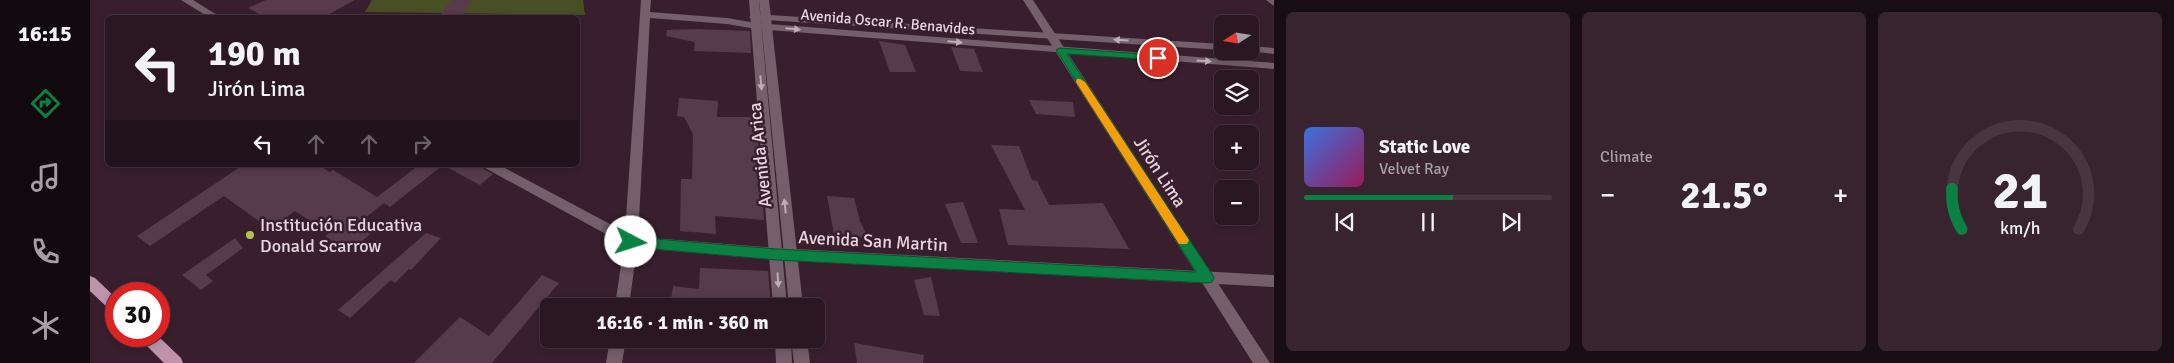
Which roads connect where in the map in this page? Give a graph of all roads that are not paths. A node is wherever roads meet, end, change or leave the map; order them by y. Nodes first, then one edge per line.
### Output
1 (186, 0) edge
2 (646, 0) edge
3 (754, 0) edge
4 (764, 0) edge
5 (1028, 0) edge
6 (1271, 0) edge
7 (1274, 3) edge
8 (213, 15) edge
9 (646, 15) junction
10 (761, 22) junction
11 (1050, 35) junction
12 (1214, 46) edge
13 (1060, 50) junction
14 (1259, 50) edge
15 (1274, 51) edge
16 (1274, 66) edge
17 (493, 167) edge
18 (631, 242) junction
19 (783, 255) junction
20 (1207, 278) junction
21 (1274, 281) edge
22 (90, 282) edge
23 (105, 296) edge
24 (623, 298) edge
25 (780, 298) edge
26 (794, 298) edge
27 (158, 347) edge
28 (616, 348) edge
29 (783, 348) edge
30 (800, 348) edge
31 (175, 363) edge
32 (614, 363) edge
33 (784, 363) edge
34 (802, 363) edge
35 (1262, 363) edge

1 - 8 street
2 - 9 street
3 - 10 street, Avenida Arica
4 - 10 street, Avenida Arica
5 - 11 street, Jirón Lima
6 - 7 street
9 - 10 street, Avenida Oscar R. Benavides
9 - 18 street
10 - 11 street, Avenida Oscar R. Benavides
10 -> 13 street, Avenida Oscar R. Benavides
10 - 19 street, Avenida Arica
12 -> 11 street, Avenida Oscar R. Benavides
11 - 13 street, Jirón Lima
13 -> 16 street, Avenida Oscar R. Benavides
13 - 20 street, Jirón Lima
14 - 15 street
17 - 18 street, Avenida San Martin
18 - 19 street, Avenida San Martin
18 - 24 street
19 - 20 street, Avenida San Martin
19 -> 25 street, Avenida Arica
19 - 26 street, Avenida Arica
20 - 21 street, Avenida San Martin
20 - 35 street, Jirón Lima
22 - 23 main road
27 - 31 main road
28 - 32 street
29 - 33 street
30 - 34 street

